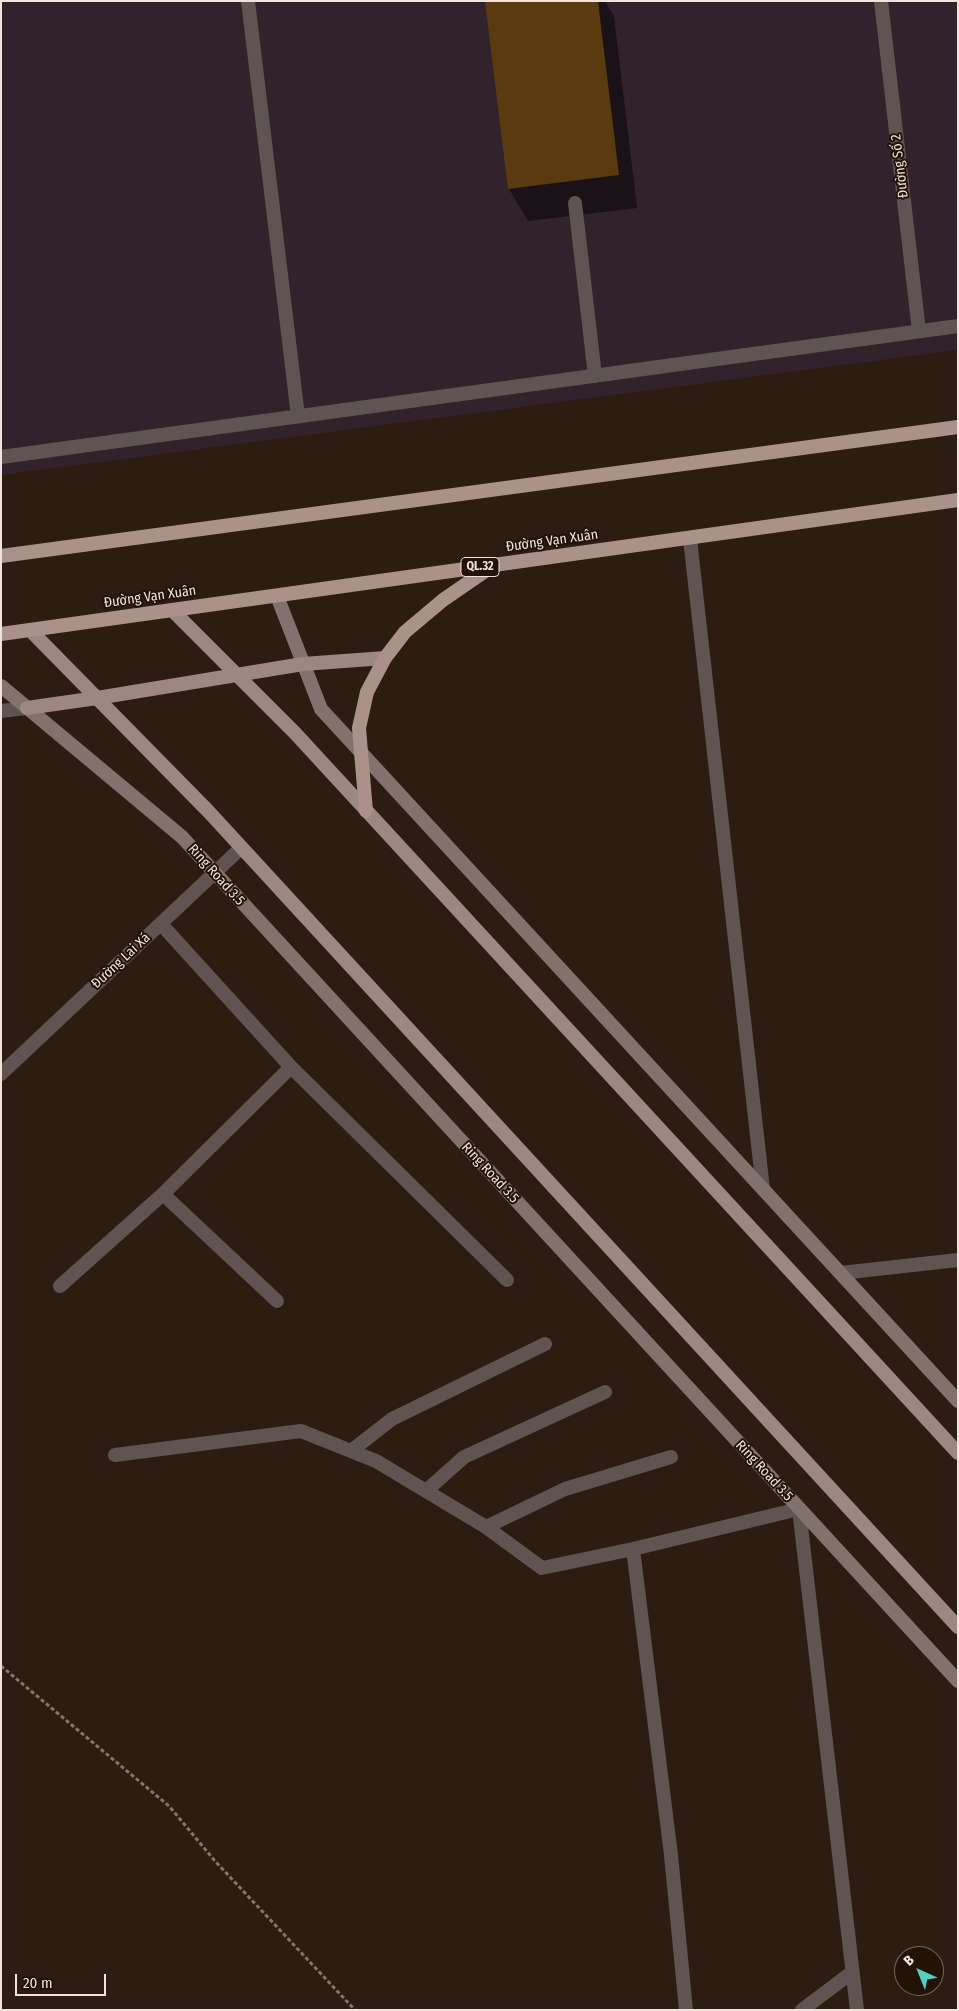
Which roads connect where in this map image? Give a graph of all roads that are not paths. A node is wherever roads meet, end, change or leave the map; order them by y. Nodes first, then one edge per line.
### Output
1 (248, 1) edge
2 (881, 1) edge
3 (575, 203) dead end
4 (958, 326) edge
5 (919, 331) junction
6 (595, 376) junction
7 (298, 416) junction
8 (958, 428) edge
9 (1, 457) edge
10 (958, 500) edge
11 (690, 538) junction
12 (1, 556) edge
13 (492, 565) junction
14 (277, 596) junction
15 (172, 610) junction
16 (30, 630) junction
17 (1, 634) edge
18 (384, 658) junction
19 (303, 664) junction
20 (237, 675) junction
21 (1, 686) edge
22 (97, 698) junction
23 (27, 708) junction
24 (1, 711) edge
25 (361, 753) junction
26 (366, 811) junction
27 (241, 848) junction
28 (214, 873) junction
29 (161, 924) junction
30 (291, 1068) junction
31 (3, 1069) edge
32 (763, 1189) junction
33 (163, 1194) junction
34 (958, 1260) edge
35 (841, 1273) junction
36 (507, 1280) dead end
37 (60, 1286) dead end
38 (277, 1301) dead end
39 (545, 1344) dead end
40 (605, 1392) dead end
41 (958, 1400) edge
42 (351, 1451) junction
43 (958, 1453) edge
44 (115, 1455) dead end
45 (671, 1457) dead end
46 (426, 1491) junction
47 (799, 1509) junction
48 (486, 1527) junction
49 (633, 1549) junction
50 (958, 1626) edge
51 (958, 1681) edge
52 (851, 1973) junction
53 (686, 2010) edge
54 (802, 2010) edge
55 (856, 2010) edge

1 - 7 street
2 - 5 street, Đường Số 2
3 - 6 street
4 - 5 street
5 - 6 street
6 - 7 street
7 - 9 street
8 - 12 highway
10 - 11 highway, Đường Vạn Xuân / QL.32
11 - 13 highway, Đường Vạn Xuân / QL.32
11 - 32 street
13 - 14 highway, Đường Vạn Xuân / QL.32
13 - 18 highway
14 - 15 highway, Đường Vạn Xuân / QL.32
14 - 19 main road
15 - 16 highway, Đường Vạn Xuân / QL.32
15 - 20 main road
16 - 17 highway, Đường Vạn Xuân / QL.32
16 - 22 main road
18 - 19 main road
18 - 25 highway
19 - 20 main road
19 - 25 main road
20 - 22 main road
20 - 26 main road
21 - 23 main road, Ring Road 3.5
22 - 23 main road
22 - 27 main road
23 - 24 street
23 - 28 main road, Ring Road 3.5
25 - 26 highway
25 - 32 main road
26 - 43 main road
27 - 28 street, Đường Lai Xá
27 - 50 main road
28 - 29 street, Đường Lai Xá
28 - 47 main road, Ring Road 3.5
29 - 30 street
29 - 31 street, Đường Lai Xá
30 - 33 street
30 - 36 street
32 - 35 main road
33 - 37 street
33 - 38 street
34 - 35 street
35 - 41 main road
39 - 42 street
40 - 46 street
42 - 44 street
42 - 46 street
45 - 48 street
46 - 48 street
47 - 49 street
47 - 51 main road, Ring Road 3.5
47 - 52 street
48 - 49 street
49 - 53 street
52 - 54 street
52 - 55 street

